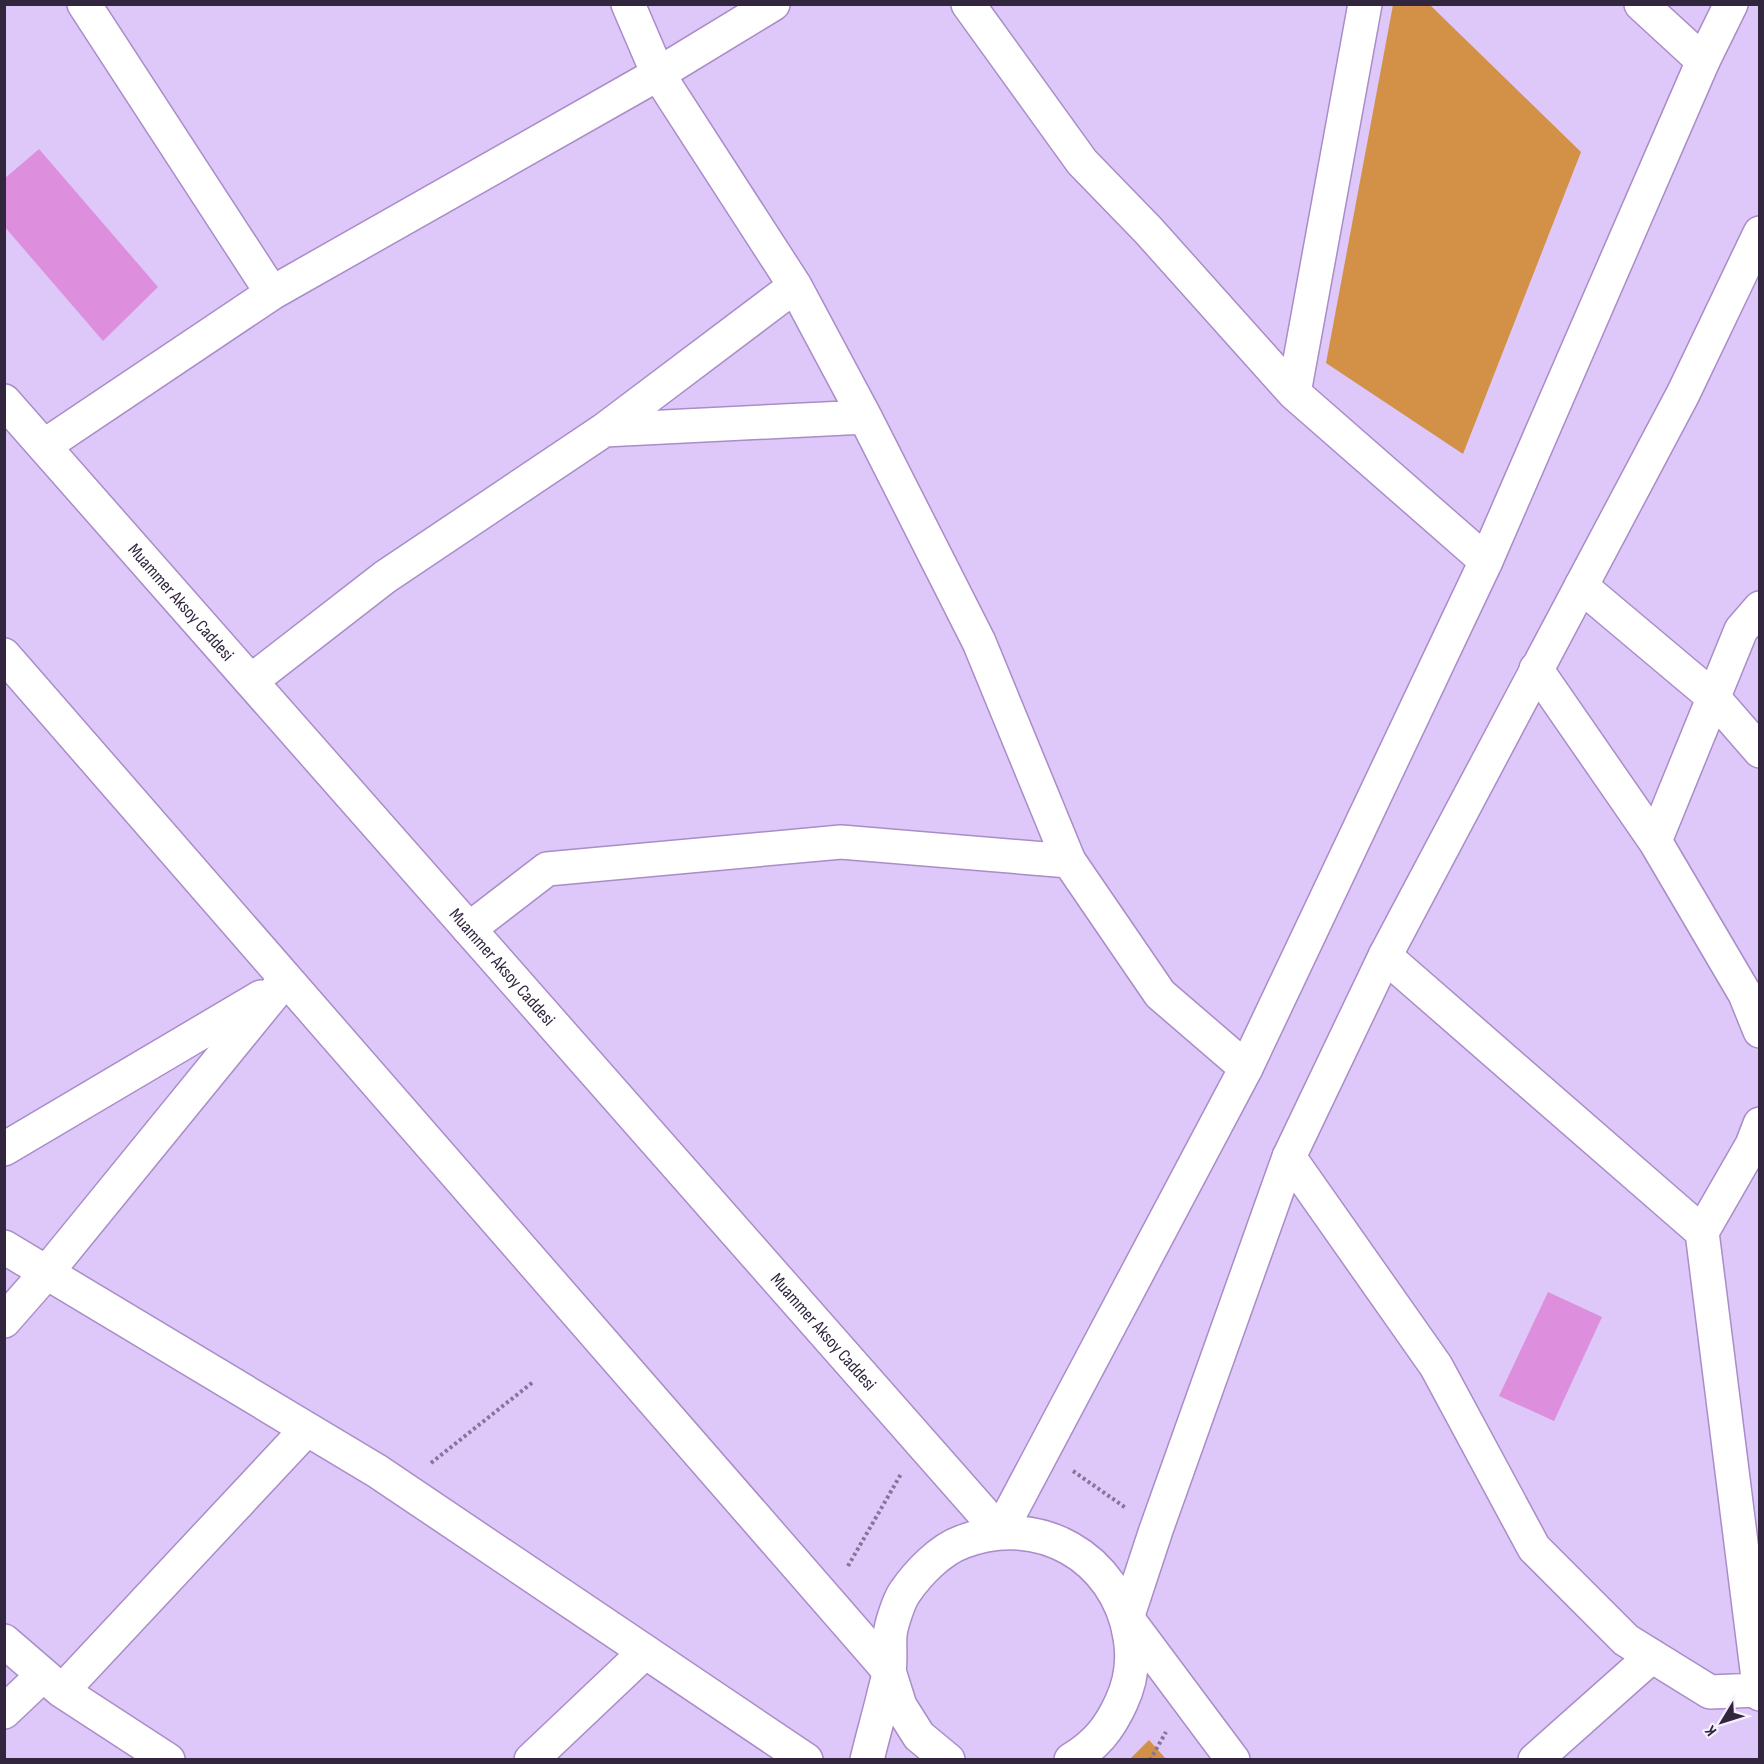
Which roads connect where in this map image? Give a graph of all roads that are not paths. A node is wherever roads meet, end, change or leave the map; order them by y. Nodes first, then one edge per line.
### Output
1 (84, 4) edge
2 (627, 4) edge
3 (773, 4) edge
4 (968, 4) edge
5 (1365, 4) edge
6 (1641, 4) edge
7 (1731, 4) edge
8 (1703, 62) junction
9 (658, 74) junction
10 (1760, 233) edge
11 (795, 286) junction
12 (272, 293) junction
13 (1294, 393) junction
14 (4, 401) edge
15 (865, 417) junction
16 (604, 430) junction
17 (44, 446) junction
18 (1486, 561) junction
19 (1581, 586) junction
20 (1760, 608) edge
21 (4, 655) edge
22 (1536, 669) junction
23 (251, 681) junction
24 (1713, 697) junction
25 (1760, 751) edge
26 (1654, 841) junction
27 (1069, 861) junction
28 (469, 929) junction
29 (1385, 956) junction
30 (284, 983) junction
31 (1760, 1031) edge
32 (1246, 1068) junction
33 (1757, 1136) edge
34 (4, 1149) edge
35 (1288, 1157) junction
36 (1702, 1232) junction
37 (4, 1247) edge
38 (47, 1272) junction
39 (4, 1321) edge
40 (307, 1429) junction
41 (1000, 1532) junction
42 (1127, 1618) junction
43 (4, 1641) edge
44 (645, 1652) junction
45 (1652, 1656) junction
46 (889, 1671) junction
47 (53, 1683) junction
48 (1759, 1692) edge
49 (4, 1712) edge
50 (168, 1760) edge
51 (531, 1760) edge
52 (806, 1760) edge
53 (867, 1760) edge
54 (948, 1760) edge
55 (1071, 1760) edge
56 (1233, 1760) edge
57 (1535, 1760) edge

1 - 12 street
2 - 9 street
3 - 9 street
4 - 13 street
5 - 13 street
6 - 8 street
7 - 8 street
8 - 18 street
9 - 11 street
9 - 12 street
10 - 19 street
11 - 15 street
11 - 16 street
12 - 17 street
13 - 18 street
14 - 17 street, Muammer Aksoy Caddesi
15 - 16 street
15 - 27 street
16 - 23 street
17 - 23 street, Muammer Aksoy Caddesi
18 - 32 street
19 - 22 street
19 - 24 street
20 - 24 street
21 - 30 street
22 - 26 street
22 - 29 street
23 - 28 street, Muammer Aksoy Caddesi
24 - 25 street
24 - 26 street
26 - 31 street
27 - 28 street
27 - 32 street
28 - 41 street, Muammer Aksoy Caddesi
29 - 35 street
29 - 36 street
30 - 34 street
30 - 38 street
30 - 46 street
32 - 41 street
33 - 36 street
35 - 42 street
35 - 45 street
36 - 48 street
37 - 38 street
38 - 39 street
38 - 40 street
40 - 44 street
40 - 47 street
41 - 42 street
41 - 46 street
42 - 55 street
42 - 56 street
43 - 47 street
44 - 51 street
44 - 52 street
45 - 48 street
45 - 57 street
46 - 53 street
46 - 54 street
47 - 49 street
47 - 50 street

